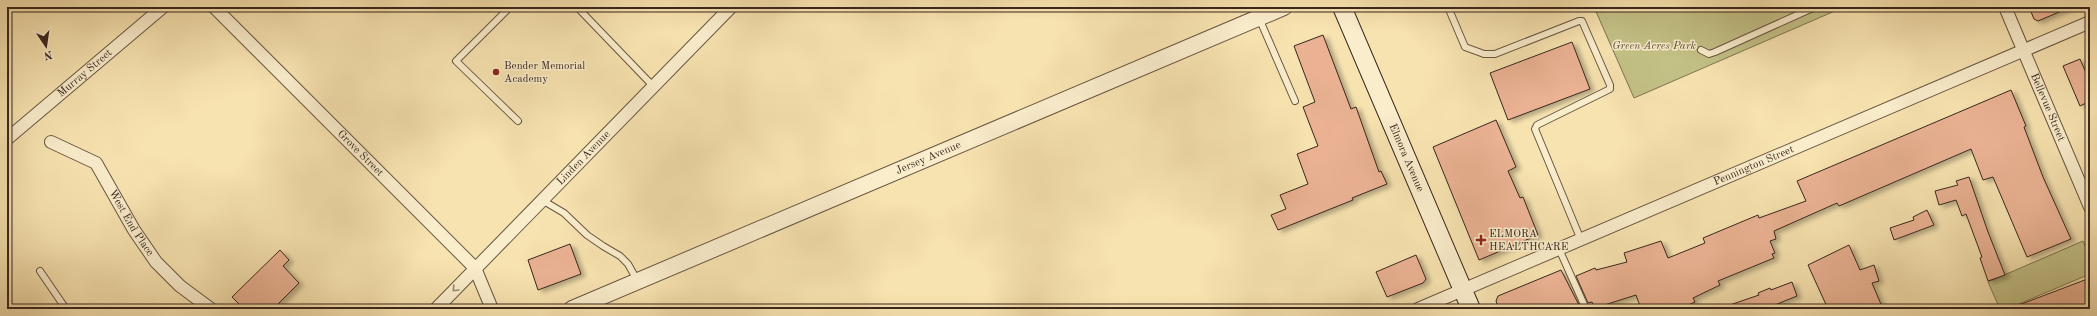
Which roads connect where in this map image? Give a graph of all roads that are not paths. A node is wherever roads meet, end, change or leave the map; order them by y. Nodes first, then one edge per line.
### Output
1 (163, 7) edge
2 (214, 7) edge
3 (510, 7) edge
4 (577, 7) edge
5 (731, 7) edge
6 (1284, 7) edge
7 (1342, 7) edge
8 (1448, 7) edge
9 (1815, 7) edge
10 (2005, 7) edge
11 (1259, 18) junction
12 (2090, 22) edge
13 (1701, 50) dead end
14 (2024, 51) junction
15 (653, 86) junction
16 (1295, 101) dead end
17 (518, 122) dead end
18 (7, 139) edge
19 (51, 142) dead end
20 (542, 200) junction
21 (2090, 207) edge
22 (1581, 240) junction
23 (1559, 249) junction
24 (475, 268) junction
25 (40, 271) dead end
26 (638, 282) junction
27 (1462, 290) junction
28 (66, 309) edge
29 (211, 309) edge
30 (436, 309) edge
31 (492, 309) edge
32 (572, 309) edge
33 (1418, 309) edge
34 (1471, 309) edge
35 (1586, 309) edge

1 - 18 street, Murray Street
2 - 24 street, Grove Street
3 - 17 lane
4 - 15 lane
5 - 15 street, Linden Avenue
6 - 11 street, Jersey Avenue
7 - 27 main road, Elmora Avenue
8 - 22 lane
9 - 13 lane
10 - 14 street, Bellevue Street
11 - 16 lane
11 - 26 street, Jersey Avenue
12 - 14 street, Pennington Street
14 - 21 street, Bellevue Street
14 - 22 street, Pennington Street
15 - 20 street, Linden Avenue
19 - 29 street, West End Place
20 - 24 street, Linden Avenue
20 - 26 lane
22 - 23 street, Pennington Street
23 - 27 street, Pennington Street
23 - 35 lane
24 -> 30 street, Linden Avenue
24 - 31 street, Grove Street
25 - 28 lane
26 - 32 street, Jersey Avenue
27 - 33 street, Pennington Street
27 - 34 main road, Elmora Avenue

